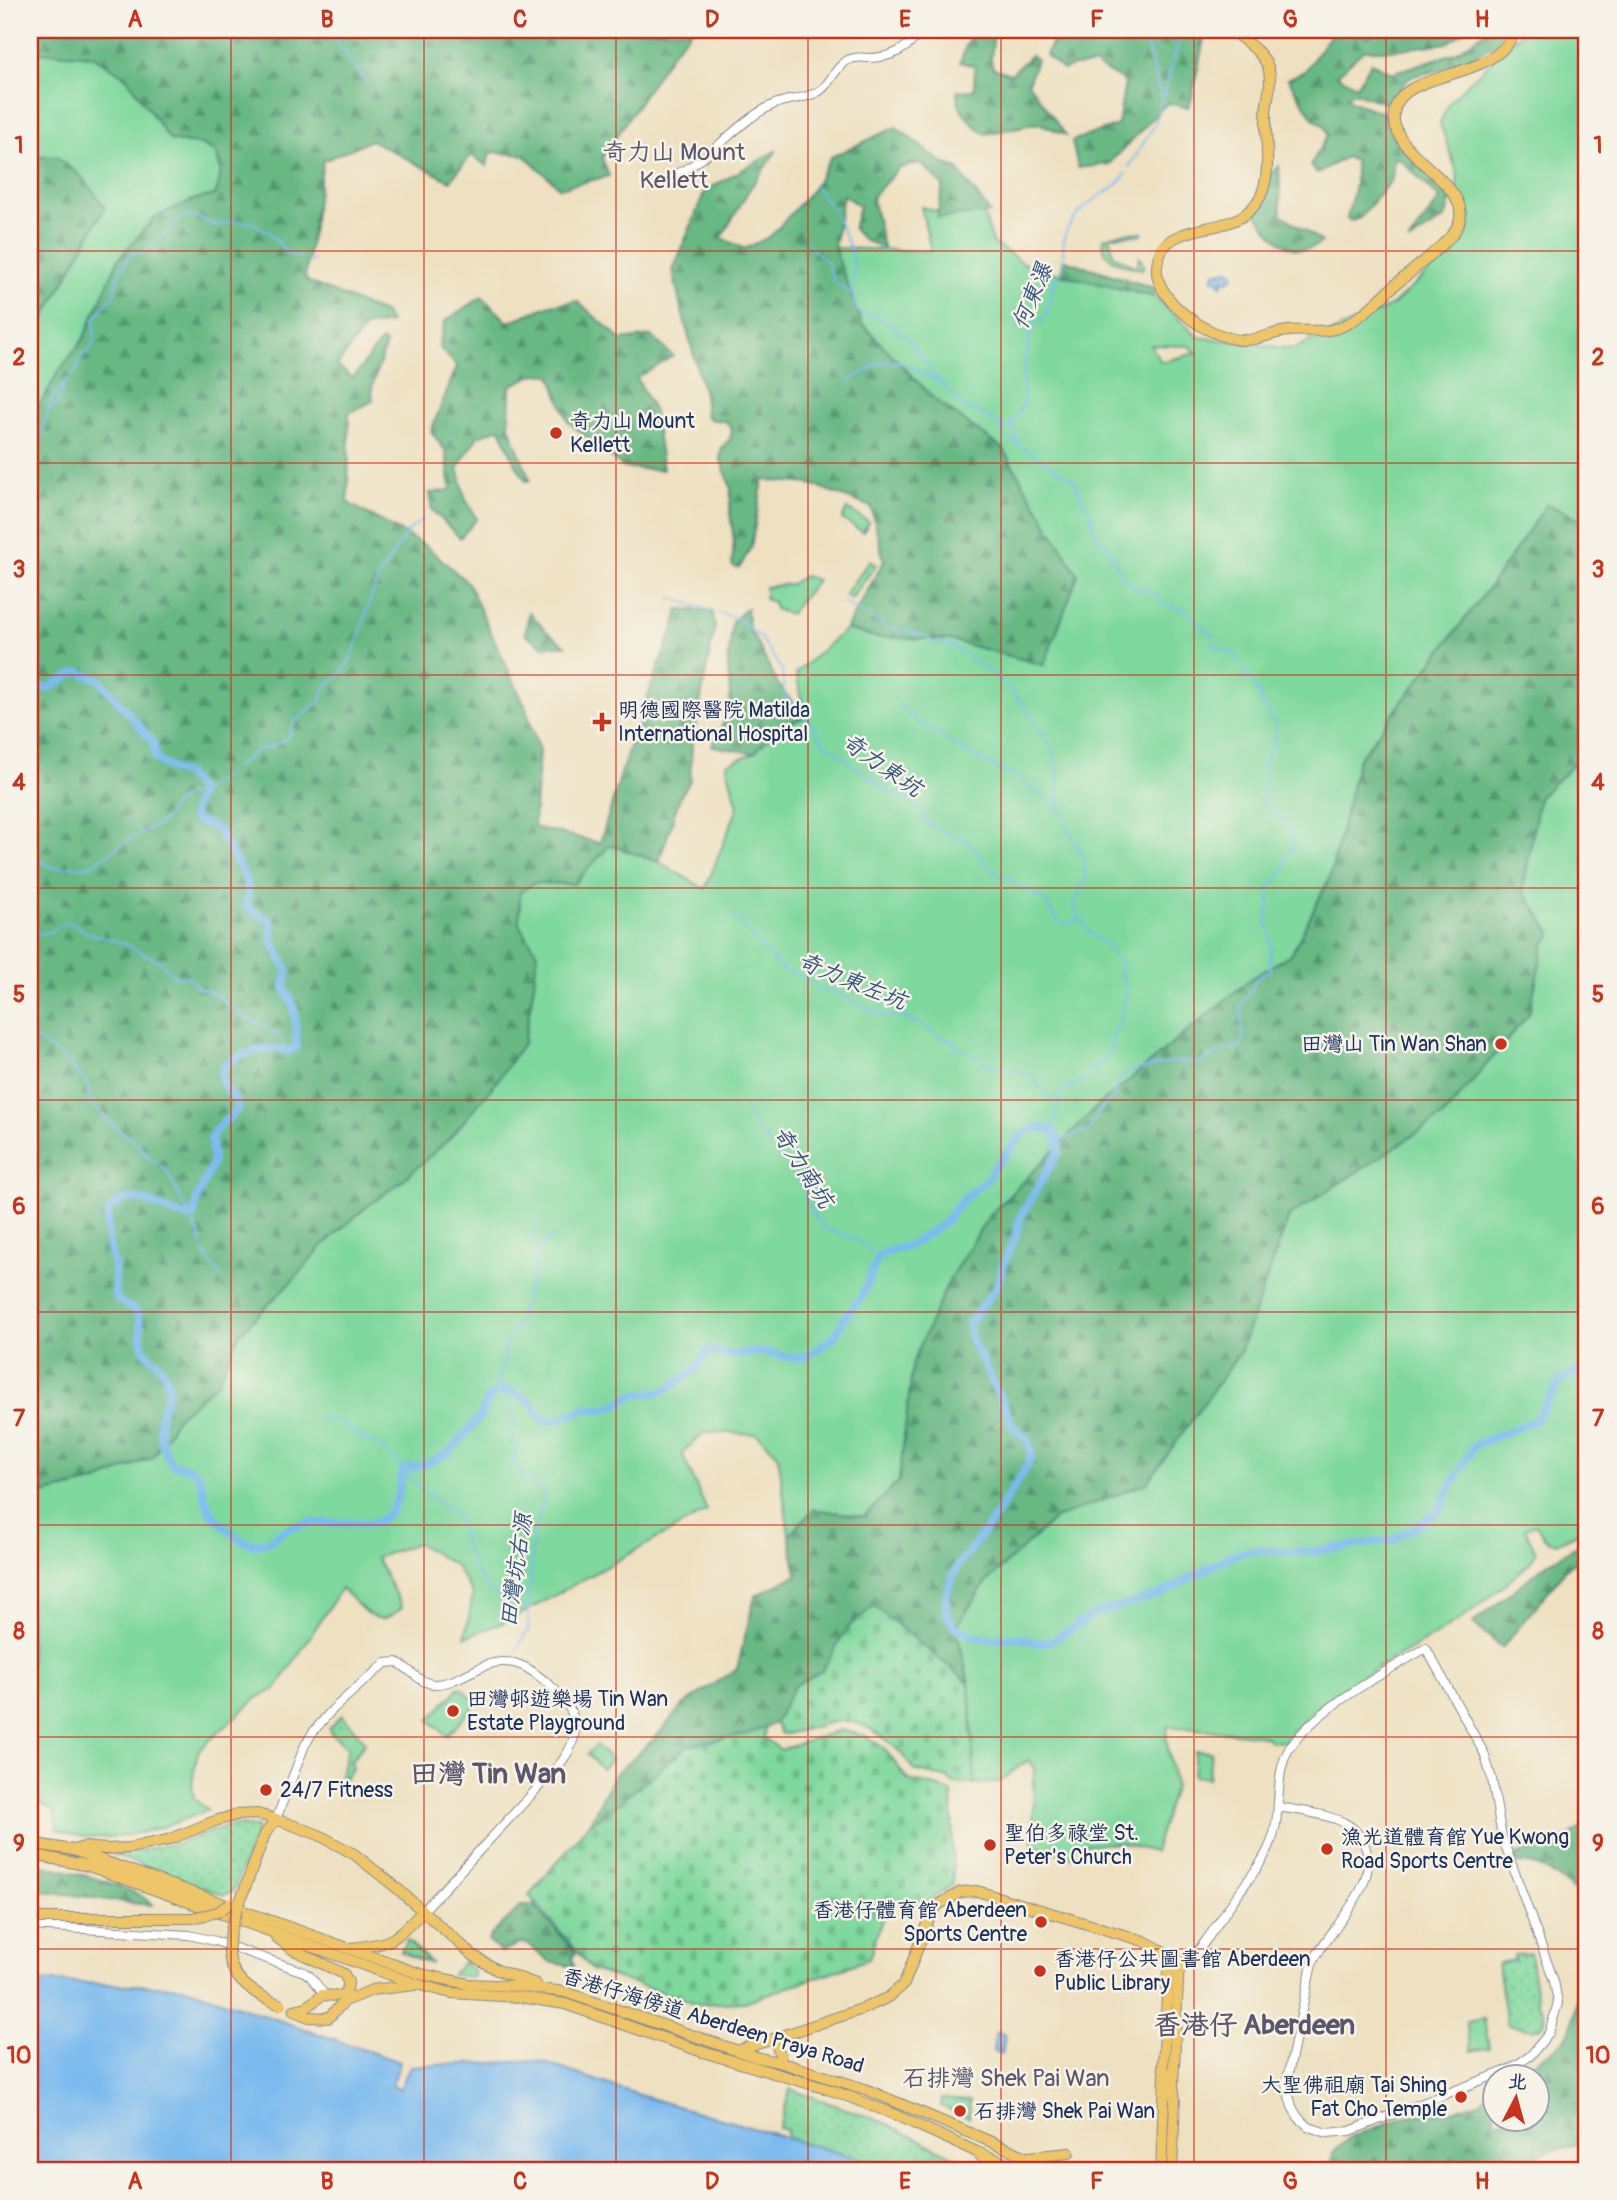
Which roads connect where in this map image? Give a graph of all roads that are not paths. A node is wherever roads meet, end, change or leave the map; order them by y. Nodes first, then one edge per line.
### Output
1 (922, 30) edge
2 (1231, 30) edge
3 (1516, 30) edge
4 (678, 173) dead end
5 (1279, 1807) junction
6 (276, 1819) junction
7 (30, 1843) edge
8 (73, 1850) junction
9 (30, 1854) edge
10 (244, 1889) junction
11 (422, 1912) junction
12 (30, 1918) edge
13 (30, 1926) edge
14 (271, 1933) junction
15 (351, 1948) junction
16 (1163, 1951) junction
17 (1174, 1957) junction
18 (1192, 1958) junction
19 (1174, 1973) junction
20 (416, 1984) junction
21 (549, 1989) junction
22 (325, 2000) junction
23 (294, 2010) junction
24 (318, 2017) junction
25 (780, 2036) junction
26 (737, 2051) junction
27 (782, 2063) junction
28 (1173, 2085) junction
29 (977, 2152) junction
30 (1069, 2153) dead end
31 (1026, 2157) junction
32 (994, 2170) edge
33 (1024, 2170) edge
34 (1053, 2170) edge
35 (1163, 2170) edge
36 (1172, 2170) edge

1 - 4 street
2 - 3 main road
5 - 5 street
5 - 18 street
6 - 8 main road
6 - 10 main road
6 - 11 main road
6 - 11 street
7 - 8 main road
8 - 15 main road, 香港仔海傍道 Aberdeen Praya Road
9 - 14 main road, 香港仔海傍道 Aberdeen Praya Road
10 - 12 main road, bridge
10 - 23 main road, bridge
11 - 15 main road
11 - 21 main road
13 - 22 street
14 - 20 main road, 香港仔海傍道 Aberdeen Praya Road
14 - 22 main road
15 - 21 main road, 香港仔海傍道 Aberdeen Praya Road
16 - 17 main road
16 - 19 main road
16 - 25 main road
17 - 18 main road
17 - 19 main road
18 - 19 street
19 - 28 main road
19 - 35 main road
20 - 22 main road
20 - 29 main road, 香港仔海傍道 Aberdeen Praya Road
21 - 26 main road, 香港仔海傍道 Aberdeen Praya Road
22 - 23 main road
22 - 24 main road
22 - 24 main road
23 - 24 main road
25 - 26 main road
25 - 27 main road
26 - 27 main road, 香港仔海傍道 Aberdeen Praya Road
27 - 31 main road, 香港仔海傍道 Aberdeen Praya Road
28 - 35 main road
28 - 36 main road
29 - 32 main road
29 - 33 main road, 香港仔海傍道 Aberdeen Praya Road
30 - 31 main road
31 - 34 main road, 香港仔海傍道 Aberdeen Praya Road

